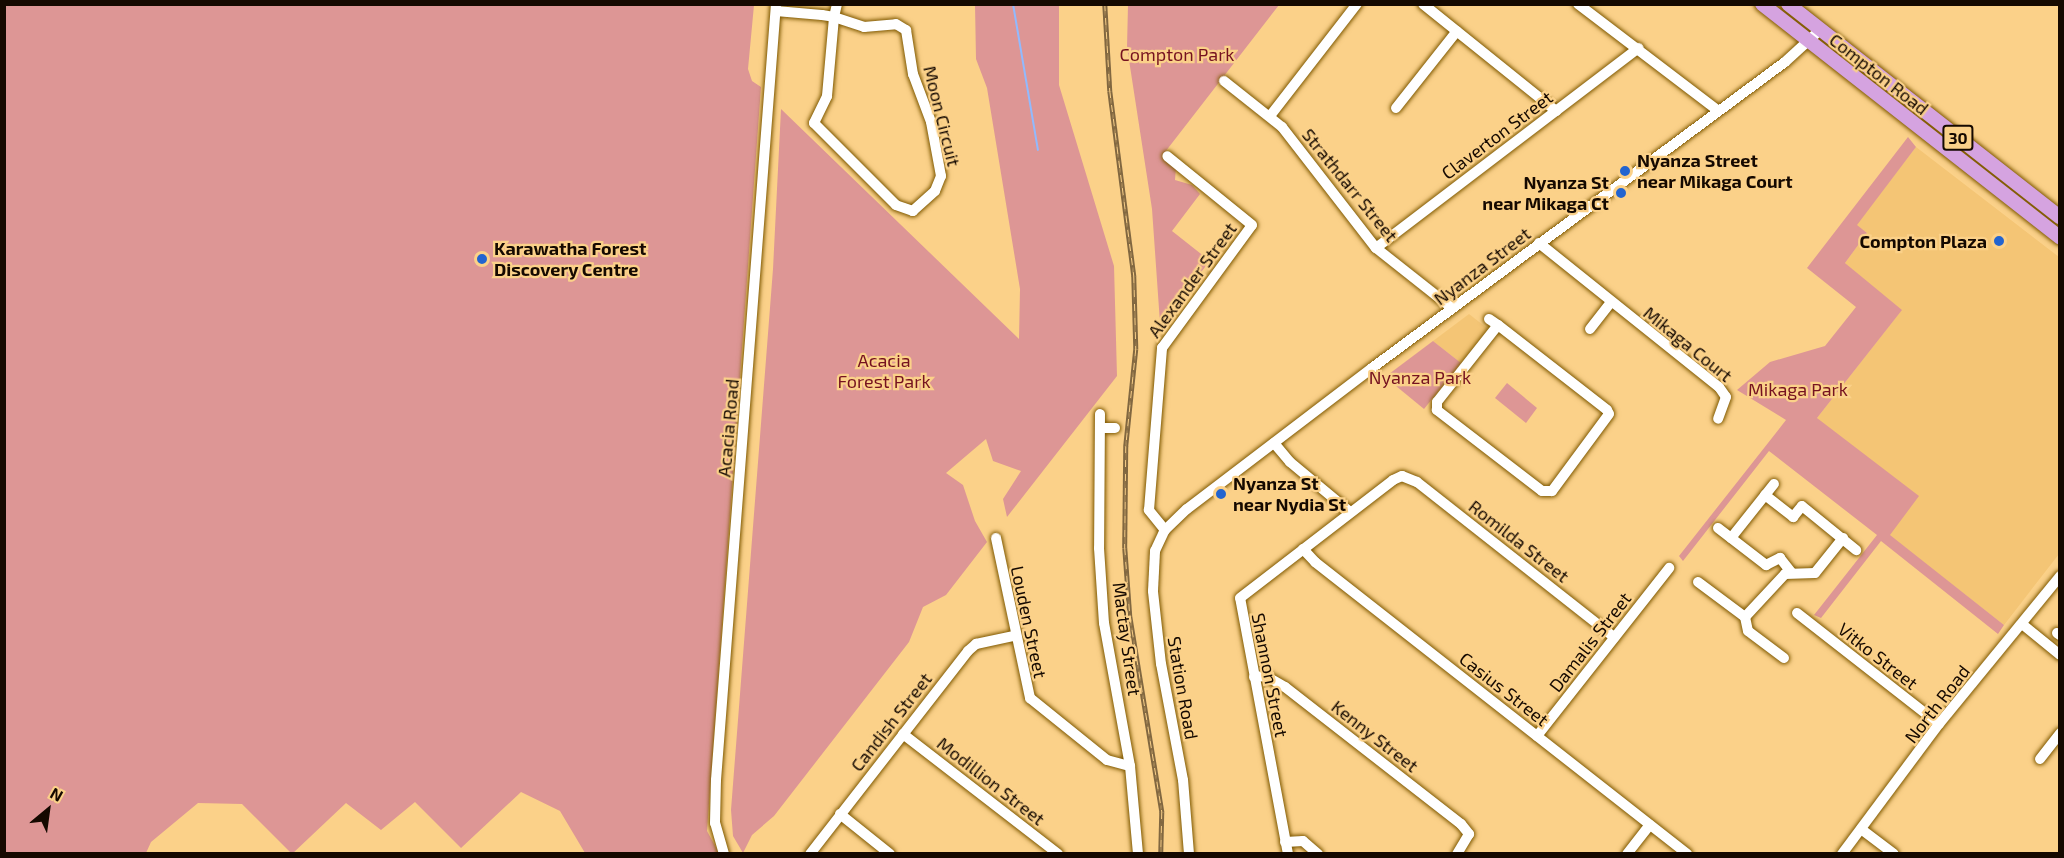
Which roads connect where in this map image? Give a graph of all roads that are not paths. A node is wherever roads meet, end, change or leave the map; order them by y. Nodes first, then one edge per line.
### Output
1 (837, 4) edge
2 (1357, 4) edge
3 (1423, 4) edge
4 (1578, 4) edge
5 (1762, 4) edge
6 (1788, 4) edge
7 (776, 8) edge
8 (834, 17) junction
9 (1820, 30) junction
10 (1457, 31) junction
11 (1809, 42) junction
12 (1639, 48) junction
13 (1224, 81) dead end
14 (1396, 108) dead end
15 (1717, 110) junction
16 (1556, 111) junction
17 (1270, 116) junction
18 (1167, 156) dead end
19 (2060, 217) edge
20 (2060, 238) edge
21 (1539, 243) junction
22 (1376, 248) junction
23 (1610, 303) junction
24 (1452, 308) junction
25 (1493, 322) joint
26 (1590, 329) dead end
27 (1100, 414) dead end
28 (1718, 419) dead end
29 (1100, 428) junction
30 (1115, 428) dead end
31 (1274, 443) junction
32 (1402, 476) joint
33 (1774, 484) dead end
34 (1765, 495) junction
35 (1350, 512) junction
36 (1718, 528) dead end
37 (1165, 530) junction
38 (996, 538) dead end
39 (1731, 538) junction
40 (1843, 538) junction
41 (1303, 549) junction
42 (1856, 550) dead end
43 (1669, 568) dead end
44 (1791, 572) junction
45 (2060, 576) edge
46 (1698, 582) dead end
47 (1797, 613) dead end
48 (1745, 617) junction
49 (2022, 624) junction
50 (1015, 636) junction
51 (1614, 637) junction
52 (2060, 655) edge
53 (1784, 658) dead end
54 (1254, 677) junction
55 (1939, 724) junction
56 (2060, 733) edge
57 (903, 734) junction
58 (1537, 736) junction
59 (2040, 759) dead end
60 (1130, 766) junction
61 (840, 814) junction
62 (1281, 819) junction
63 (1650, 825) junction
64 (1861, 828) junction
65 (1304, 842) junction
66 (1287, 848) edge
67 (724, 854) edge
68 (810, 854) edge
69 (890, 854) edge
70 (1058, 854) edge
71 (1138, 854) edge
72 (1189, 854) edge
73 (1318, 854) edge
74 (1457, 854) edge
75 (1627, 854) edge
76 (1686, 854) edge
77 (1842, 854) edge
78 (1894, 854) edge

1 - 8 street
2 - 17 street
3 - 10 street
4 - 12 street
5 - 11 main road, Compton Road / 30
6 - 9 main road, Compton Road / 30
7 - 8 street, Moon Circuit
7 - 67 street, Acacia Road
8 - 8 street, Moon Circuit
9 - 11 street, Nyanza Street
9 - 19 main road, Compton Road / 30
10 - 14 street
10 - 16 street
11 - 15 street, Nyanza Street
11 - 20 main road, Compton Road / 30
12 - 15 street
12 - 16 street, Claverton Street
13 - 17 street, Strathdarr Street
15 - 21 street, Nyanza Street
16 - 22 street, Claverton Street
17 - 22 street, Strathdarr Street
18 - 37 street, Alexander Street
21 - 23 street, Mikaga Court
21 - 24 street, Nyanza Street
22 - 24 street, Strathdarr Street
23 - 26 street
23 - 28 street, Mikaga Court
24 - 31 street, Nyanza Street
25 - 25 street
27 - 29 street, Mactay Street
29 - 30 street
29 - 60 street, Mactay Street
31 - 35 street
31 - 37 street, Nyanza Street
32 - 35 street, Shannon Street
32 - 51 street, Romilda Street
33 - 34 street
34 - 39 street
34 - 40 street
35 - 41 street, Shannon Street
36 - 39 street
37 - 72 street, Station Road
38 - 50 street, Louden Street
39 - 44 street
40 - 42 street
40 - 44 street
41 - 54 street, Shannon Street
41 - 58 street, Casius Street
43 - 51 street, Damalis Street
44 - 48 street
45 - 49 street, North Road
46 - 48 street
47 - 55 street, Vitko Street
48 - 53 street
49 - 52 street
49 - 55 street, North Road
50 - 57 street, Candish Street
50 - 60 street, Louden Street
51 - 58 street, Damalis Street
54 - 62 street, Shannon Street
54 - 74 street, Kenny Street
55 - 64 street, North Road
56 - 59 street
57 - 61 street, Candish Street
57 - 70 street, Modillion Street
58 - 63 street, Casius Street
60 - 71 street, Mactay Street
61 - 68 street, Candish Street
61 - 69 street
62 - 65 street
62 - 66 street, Shannon Street
63 - 75 street
63 - 76 street, Casius Street
64 - 77 street, North Road
64 - 78 street
65 - 66 street
65 - 73 street
66 - 73 street

